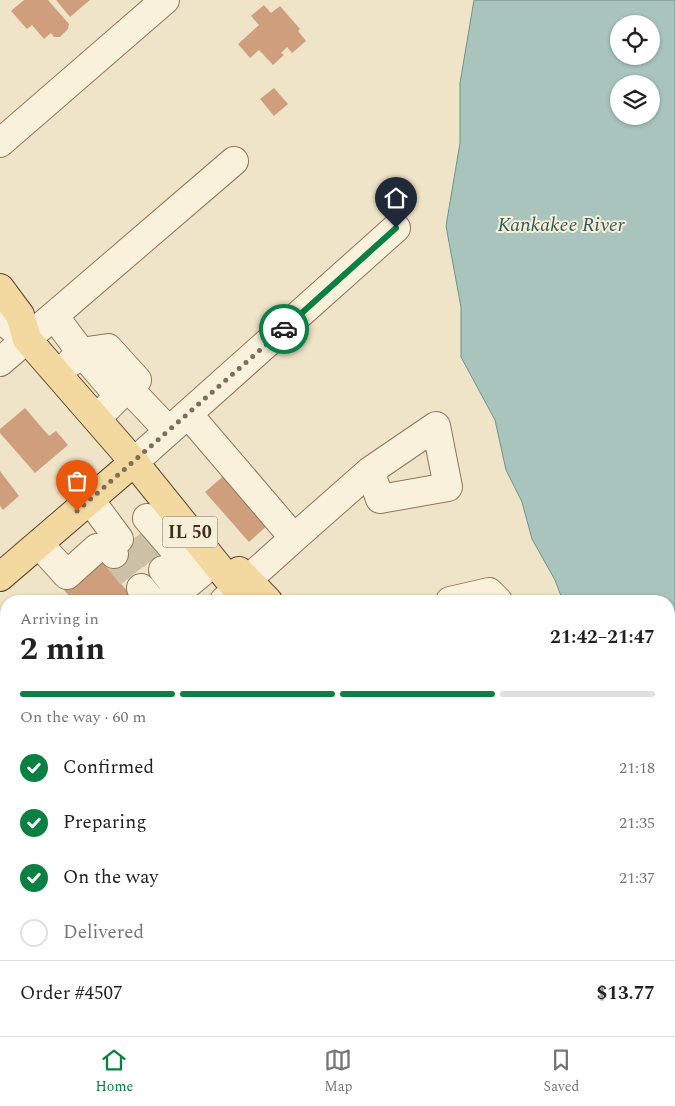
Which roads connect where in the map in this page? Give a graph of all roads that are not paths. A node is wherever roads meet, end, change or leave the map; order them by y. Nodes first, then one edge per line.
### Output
1 (165, 0) edge
2 (0, 143) edge
3 (234, 161) dead end
4 (396, 228) dead end
5 (0, 288) edge
6 (54, 316) junction
7 (0, 319) edge
8 (27, 339) junction
9 (82, 352) junction
10 (0, 362) edge
11 (58, 374) junction
12 (124, 392) junction
13 (95, 418) junction
14 (178, 423) junction
15 (134, 462) junction
16 (370, 471) dead end
17 (90, 500) junction
18 (132, 533) junction
19 (294, 538) junction
20 (39, 544) junction
21 (162, 570) tunnel mouth
22 (0, 577) edge
23 (190, 582) edge
24 (239, 593) edge
25 (476, 595) edge
26 (492, 595) edge

1 - 2 street
3 - 6 street
4 - 14 street
5 - 8 main road, IL 50
6 - 8 street
6 - 9 street
7 - 8 street
8 - 10 street
8 - 11 main road, IL 50
9 - 11 street
9 - 12 street
11 - 13 main road, IL 50
12 - 13 street
12 - 14 street
13 - 15 main road, IL 50
14 - 15 street
14 - 19 street
15 - 17 main road
15 - 18 main road, IL 50
15 - 24 main road
16 - 19 street
17 - 18 street
17 - 20 main road
18 - 20 street
18 - 23 main road, IL 50
19 - 24 street
20 - 22 main road
21 - 23 street
23 - 24 main road, IL 50
25 - 26 street

